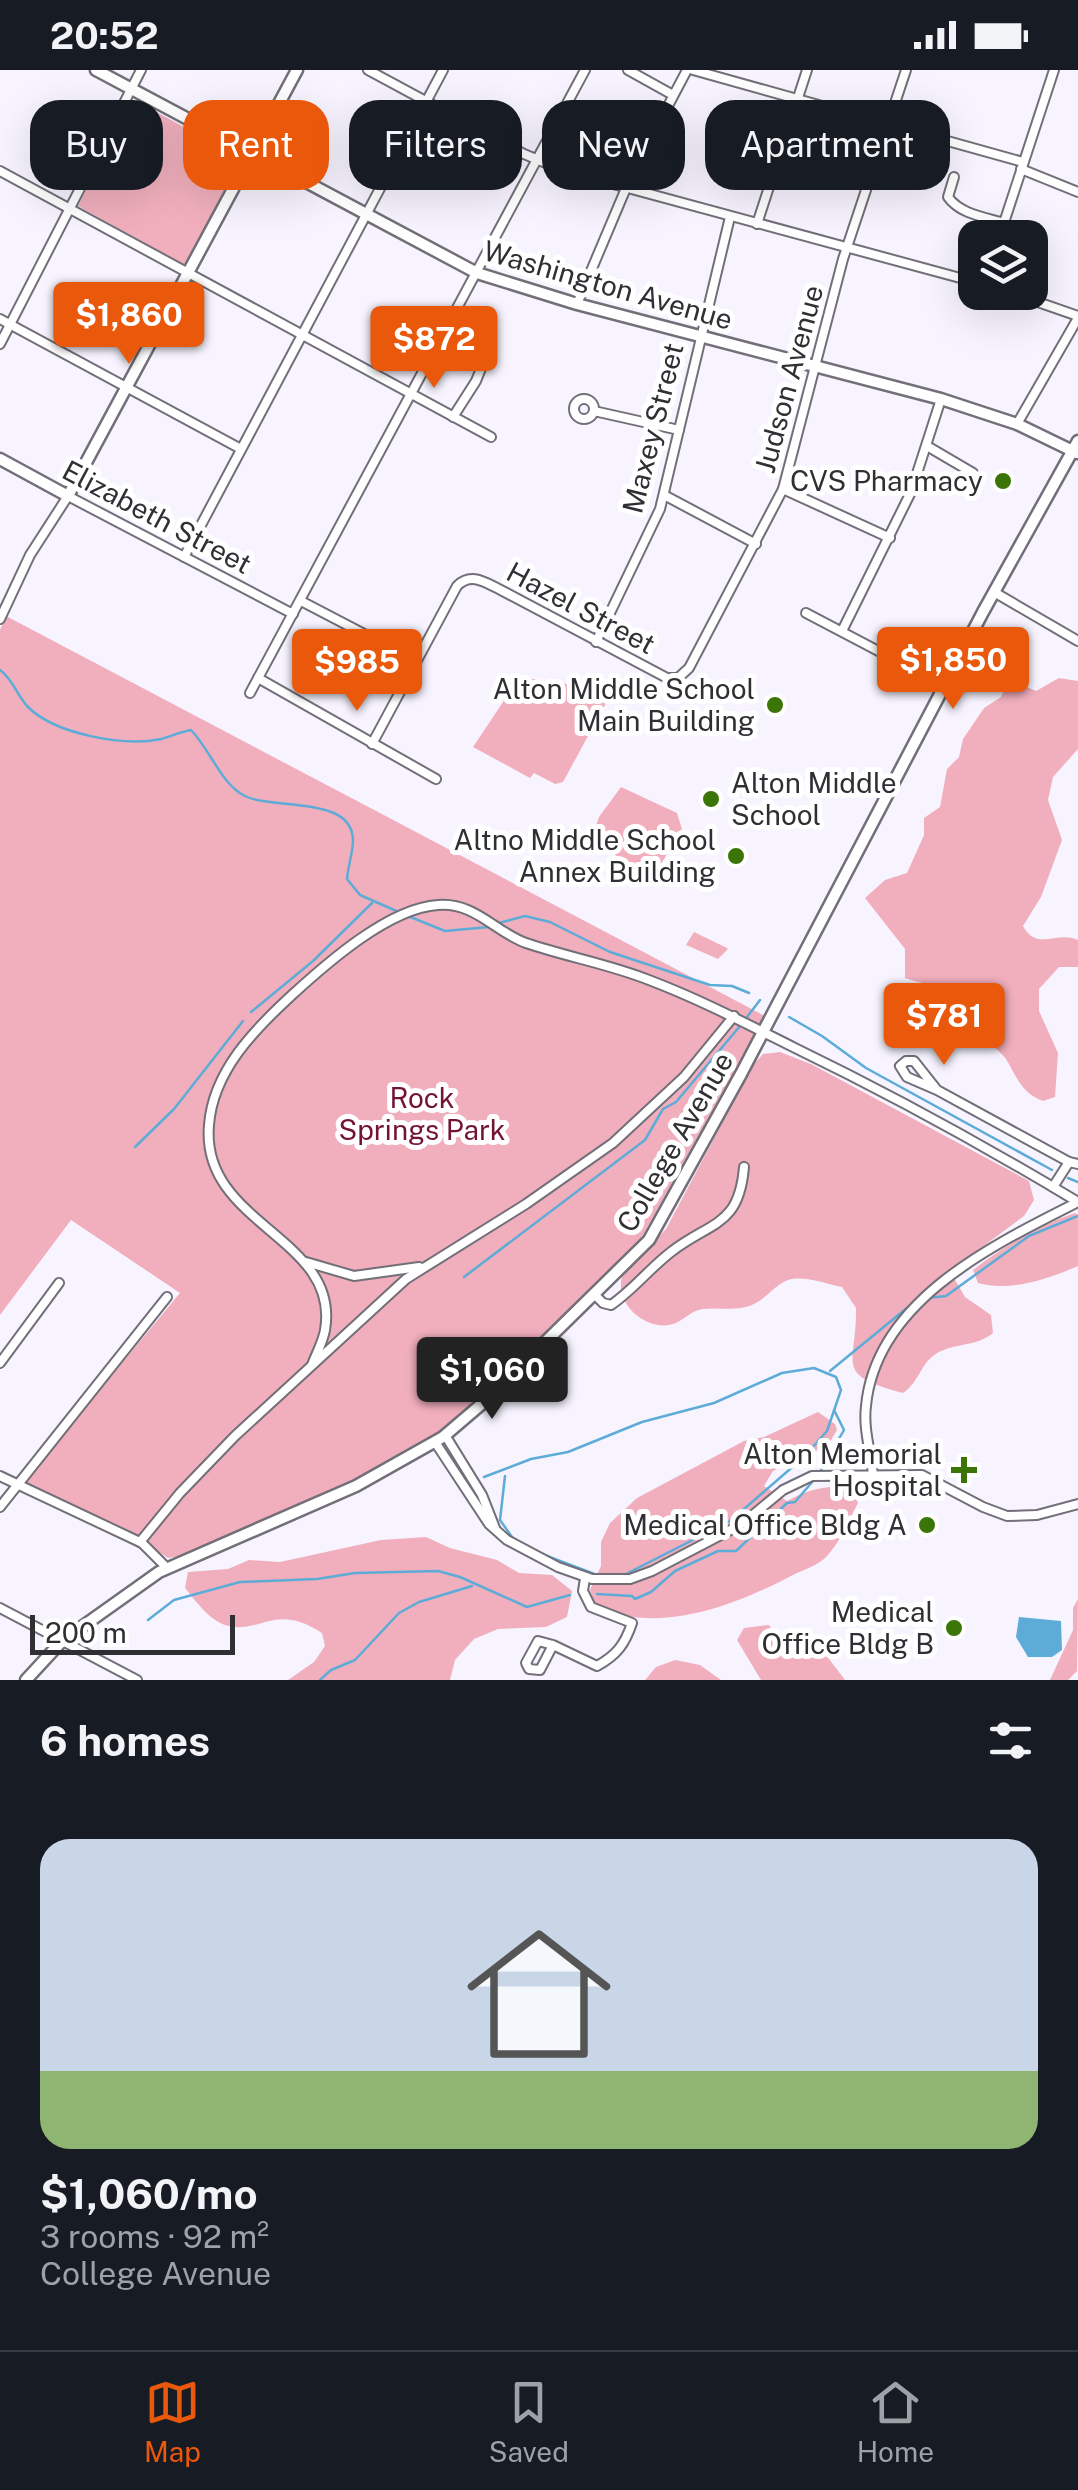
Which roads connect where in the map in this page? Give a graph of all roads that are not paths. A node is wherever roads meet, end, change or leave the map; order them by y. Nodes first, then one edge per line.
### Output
1 (96, 70) edge
2 (142, 70) edge
3 (297, 70) edge
4 (368, 70) edge
5 (443, 70) edge
6 (585, 70) edge
7 (628, 70) edge
8 (690, 70) edge
9 (807, 70) edge
10 (906, 70) edge
11 (1054, 70) edge
12 (132, 89) junction
13 (673, 95) junction
14 (281, 100) edge
15 (424, 100) edge
16 (427, 100) edge
17 (670, 100) edge
18 (797, 100) joint
19 (896, 100) edge
20 (183, 117) edge
21 (950, 144) edge
22 (522, 152) edge
23 (536, 160) junction
24 (542, 162) edge
25 (1022, 165) junction
26 (0, 171) edge
27 (954, 177) dead end
28 (233, 190) edge
29 (319, 190) edge
30 (379, 190) edge
31 (626, 190) edge
32 (630, 190) edge
33 (768, 190) edge
34 (867, 190) edge
35 (1078, 192) edge
36 (71, 209) junction
37 (366, 215) junction
38 (730, 217) junction
39 (994, 220) edge
40 (1005, 220) edge
41 (757, 224) junction
42 (848, 246) junction
43 (189, 273) junction
44 (477, 273) junction
45 (958, 277) edge
46 (577, 304) junction
47 (1048, 306) edge
48 (1078, 317) edge
49 (0, 319) edge
50 (10, 324) junction
51 (303, 335) junction
52 (443, 336) junction
53 (700, 336) junction
54 (0, 344) edge
55 (817, 364) junction
56 (128, 388) junction
57 (411, 394) junction
58 (941, 399) junction
59 (594, 411) dead end
60 (453, 416) junction
61 (1017, 424) junction
62 (679, 430) junction
63 (491, 437) dead end
64 (927, 446) junction
65 (1076, 448) edge
66 (241, 449) junction
67 (0, 459) edge
68 (973, 473) dead end
69 (783, 489) junction
70 (664, 495) junction
71 (68, 496) junction
72 (890, 538) junction
73 (756, 544) junction
74 (184, 557) junction
75 (994, 592) junction
76 (301, 600) junction
77 (806, 613) dead end
78 (293, 614) junction
79 (0, 619) edge
80 (842, 630) junction
81 (1078, 641) edge
82 (596, 642) junction
83 (416, 661) junction
84 (258, 678) junction
85 (674, 679) joint
86 (944, 686) junction
87 (250, 693) dead end
88 (372, 744) junction
89 (436, 779) dead end
90 (734, 1016) junction
91 (763, 1032) junction
92 (937, 1090) junction
93 (1074, 1163) edge
94 (744, 1167) dead end
95 (1053, 1187) junction
96 (1078, 1202) edge
97 (306, 1262) junction
98 (422, 1266) junction
99 (59, 1283) dead end
100 (594, 1294) junction
101 (167, 1297) dead end
102 (0, 1362) edge
103 (312, 1365) junction
104 (440, 1439) junction
105 (874, 1474) junction
106 (0, 1476) edge
107 (15, 1484) junction
108 (1078, 1504) edge
109 (0, 1507) edge
110 (140, 1542) junction
111 (167, 1568) junction
112 (585, 1578) junction
113 (0, 1608) edge
114 (62, 1641) junction
115 (553, 1645) dead end
116 (26, 1680) edge
117 (136, 1680) edge

1 - 12 main road, Washington Avenue
2 - 12 street
3 - 14 main road
4 - 15 street
5 - 16 street
6 - 23 street
7 - 13 street
8 - 13 street
8 - 18 street
9 - 18 street
10 - 19 street, Judson Avenue
11 - 25 street
12 - 20 main road, Washington Avenue
12 - 36 street
13 - 17 street
21 - 25 street
22 - 23 street
23 - 24 street
23 - 44 street
25 - 35 street
25 - 40 street
26 - 36 street
27 - 39 street
28 - 43 main road
29 - 37 main road, Washington Avenue
30 - 37 street
31 - 46 street
32 - 38 street
33 - 41 street
34 - 42 street, Judson Avenue
36 - 43 street
36 - 50 street
37 - 44 main road, Washington Avenue
37 - 51 street
38 - 41 street
38 - 53 street, Maxey Street
41 - 42 street
42 - 45 street
42 - 55 street, Judson Avenue
43 - 51 street
43 - 56 main road
44 - 46 main road, Washington Avenue
44 - 52 street
46 - 53 main road, Washington Avenue
47 - 48 street
48 - 61 street
49 - 50 street
50 - 54 street
50 - 56 street
51 - 57 street
51 - 66 street
52 - 57 street
52 - 60 street
53 - 55 main road, Washington Avenue
53 - 62 street, Maxey Street
55 - 58 main road, Washington Avenue
55 - 69 street, Judson Avenue
56 - 66 street
56 - 71 main road
57 - 60 street
57 - 76 street
58 - 61 main road, Washington Avenue
58 - 64 street
59 - 62 street
60 - 63 street
61 - 65 main road, Washington Avenue
62 - 70 street, Maxey Street
64 - 68 street
64 - 72 street
65 - 75 main road, College Avenue
66 - 74 street
67 - 71 main road, Elizabeth Street
69 - 72 street
69 - 73 street, Judson Avenue
70 - 73 street
70 - 82 street, Maxey Street
71 - 74 street, Elizabeth Street
71 - 79 street
72 - 80 street
73 - 85 street, Judson Avenue
74 - 78 street, Elizabeth Street
75 - 81 street
75 - 86 main road, College Avenue
76 - 78 street
76 - 83 street
77 - 80 street
78 - 84 street
80 - 86 street
82 - 83 street, Hazel Street
82 - 85 street, Hazel Street
83 - 88 street
84 - 87 street
84 - 88 street
86 - 91 main road, College Avenue
88 - 89 street
90 - 91 street
90 - 97 street
90 - 98 street
91 - 95 street
91 - 100 main road, College Avenue
92 - 92 street
92 - 93 street
93 - 95 street
94 - 100 street
95 - 96 street
96 - 105 street
97 - 98 street
97 - 103 street
98 - 103 street
99 - 102 street
100 - 104 main road, College Avenue
101 - 107 street
103 - 110 street
104 - 111 main road, College Avenue
104 - 112 street
105 - 108 street
105 - 112 street
106 - 107 street
107 - 109 street
107 - 110 street
110 - 111 street
111 - 114 main road, College Avenue
112 - 115 street
113 - 114 street
114 - 116 main road, College Avenue
114 - 117 street

